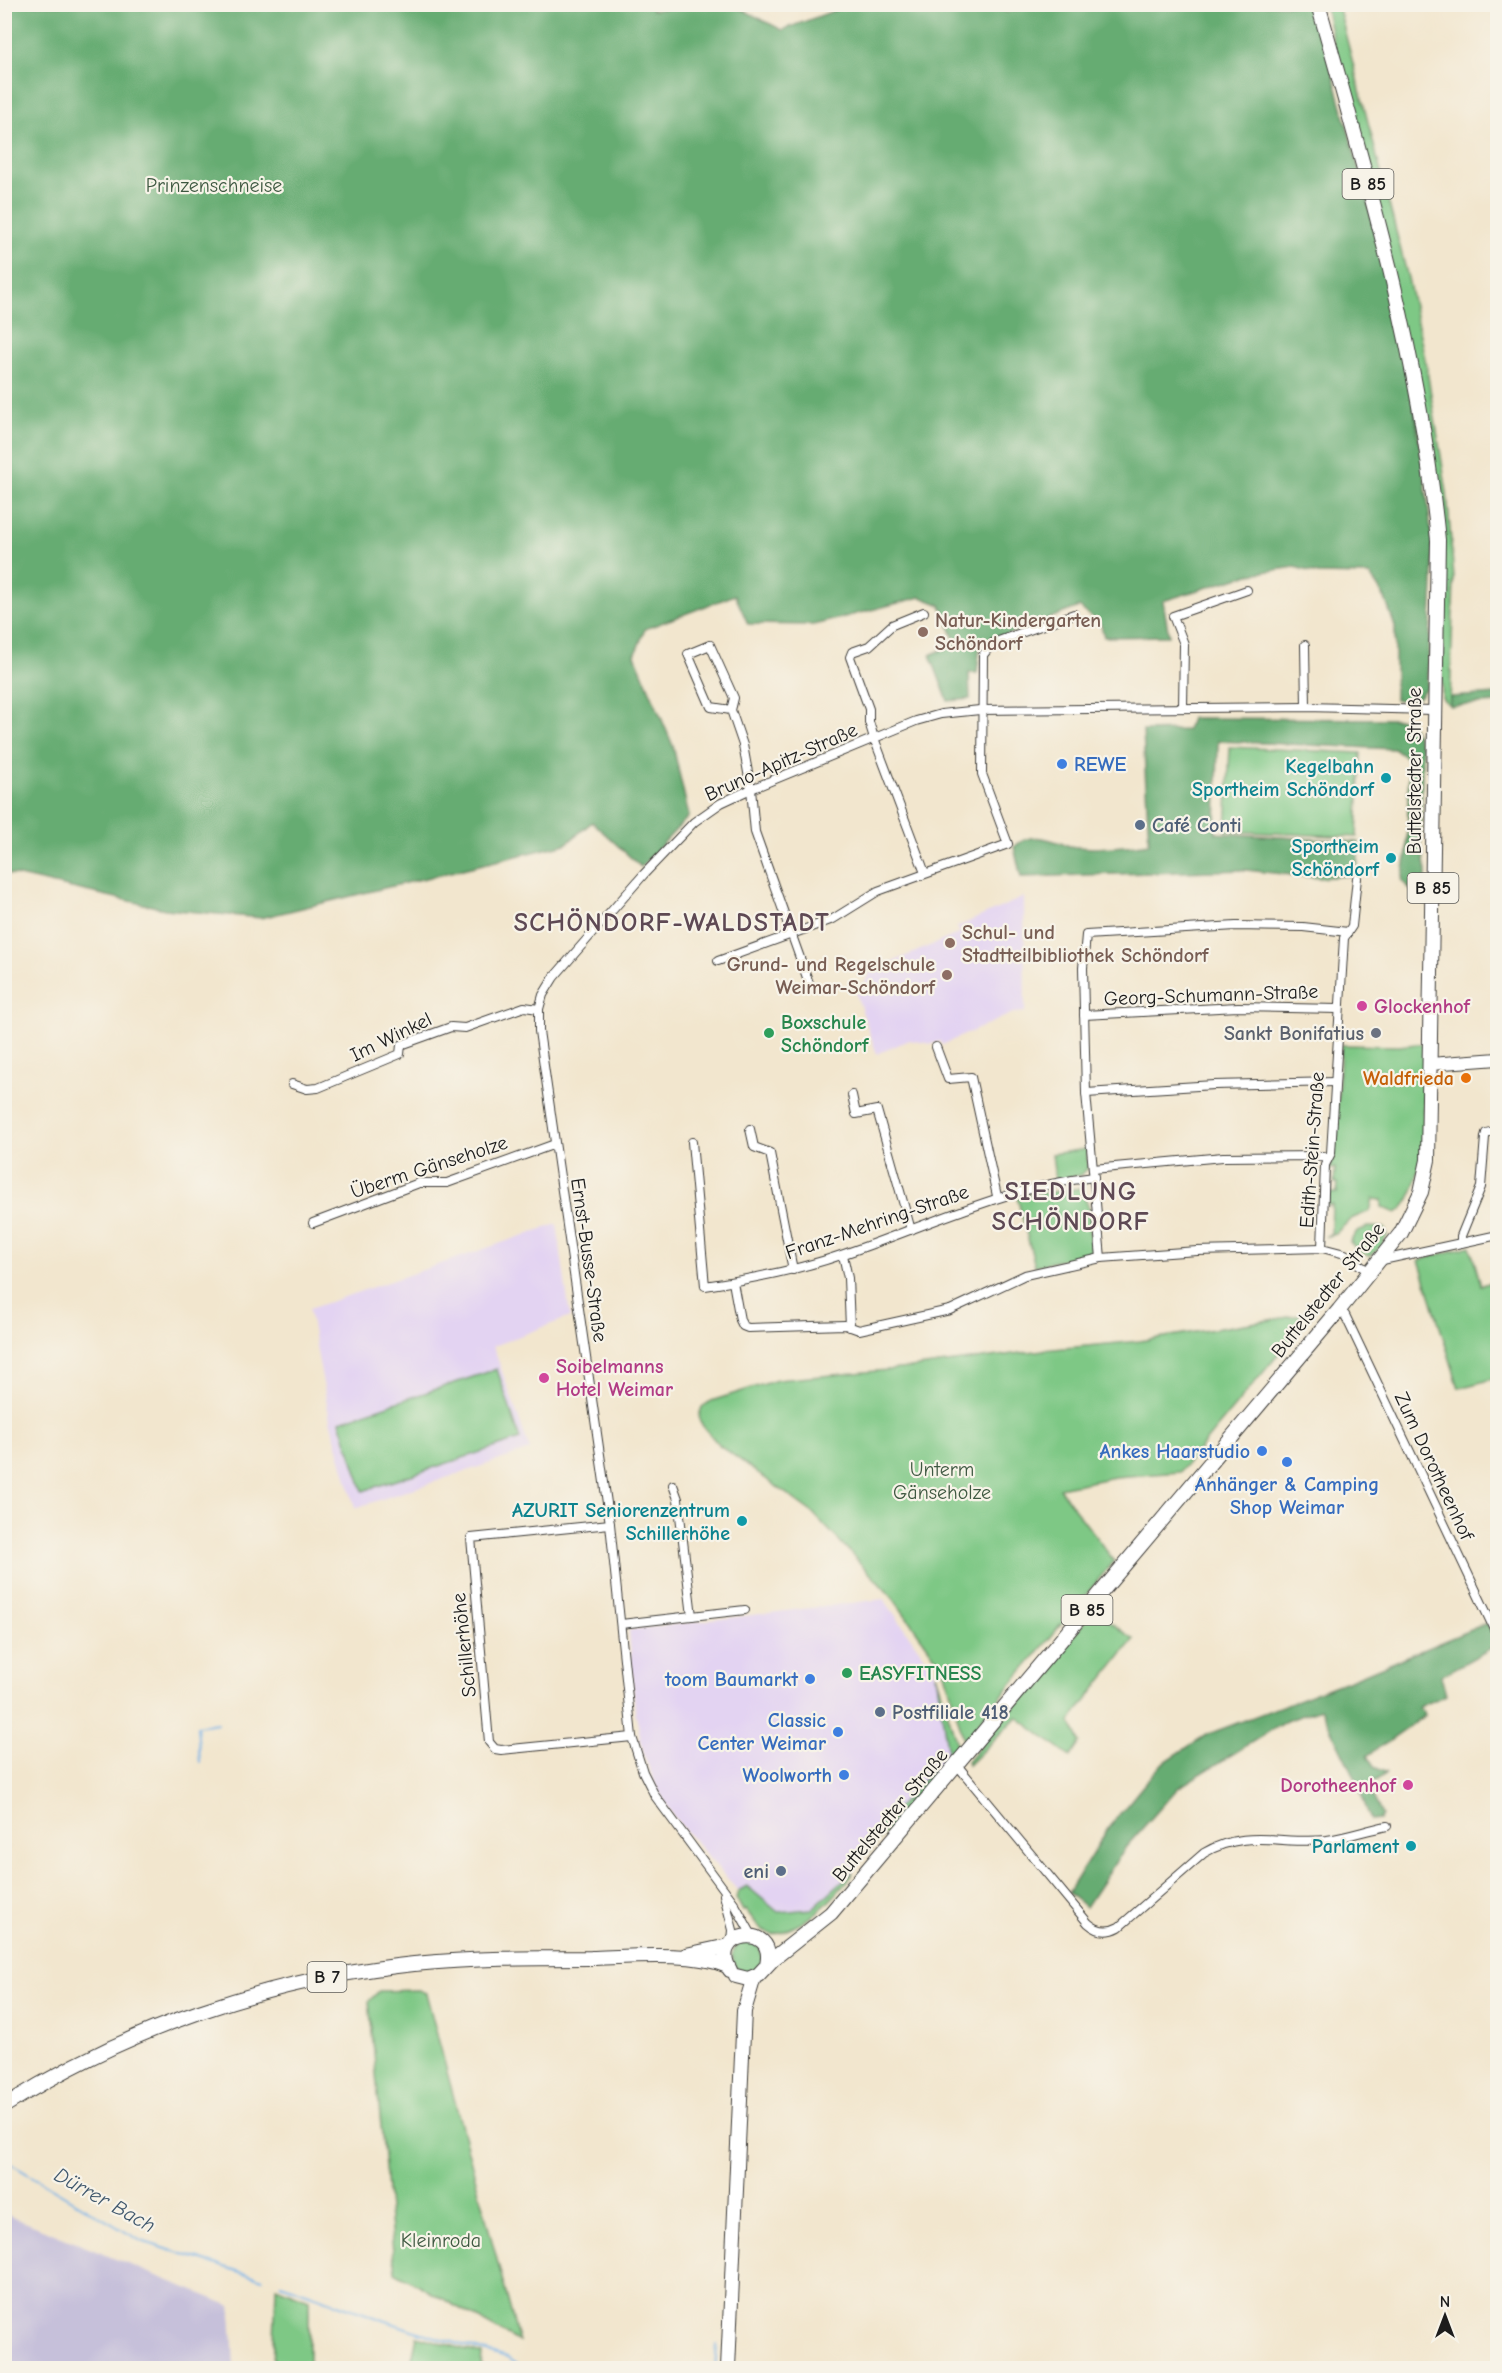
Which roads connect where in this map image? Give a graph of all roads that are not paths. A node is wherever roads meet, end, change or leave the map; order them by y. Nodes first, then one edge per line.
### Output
1 (1318, 4) edge
2 (1247, 590) dead end
3 (924, 612) dead end
4 (1074, 614) dead end
5 (1305, 645) dead end
6 (1306, 707) junction
7 (1183, 708) junction
8 (731, 710) junction
9 (980, 710) junction
10 (1433, 710) junction
11 (874, 738) junction
12 (751, 789) junction
13 (925, 873) junction
14 (1357, 878) dead end
15 (1348, 932) junction
16 (791, 935) junction
17 (718, 961) dead end
18 (810, 986) dead end
19 (539, 1009) junction
20 (1338, 1009) junction
21 (1084, 1015) junction
22 (936, 1047) dead end
23 (1497, 1059) edge
24 (1430, 1064) junction
25 (1335, 1082) junction
26 (292, 1084) dead end
27 (1086, 1093) junction
28 (852, 1095) dead end
29 (750, 1129) dead end
30 (1497, 1130) edge
31 (692, 1142) dead end
32 (555, 1144) junction
33 (1328, 1158) junction
34 (1093, 1173) junction
35 (997, 1196) junction
36 (313, 1223) dead end
37 (911, 1230) junction
38 (1497, 1235) edge
39 (1461, 1243) junction
40 (1322, 1248) junction
41 (843, 1255) junction
42 (1101, 1258) junction
43 (1378, 1261) junction
44 (792, 1270) junction
45 (1369, 1272) junction
46 (733, 1282) junction
47 (1339, 1310) junction
48 (850, 1327) junction
49 (673, 1485) dead end
50 (610, 1524) junction
51 (745, 1610) dead end
52 (692, 1616) junction
53 (621, 1624) junction
54 (1497, 1637) edge
55 (632, 1737) junction
56 (957, 1765) junction
57 (1387, 1826) dead end
58 (723, 1892) junction
59 (806, 1934) junction
60 (758, 1940) junction
61 (730, 1944) junction
62 (675, 1957) junction
63 (767, 1964) junction
64 (732, 1971) junction
65 (754, 1977) junction
66 (744, 2011) junction
67 (4, 2106) edge
68 (729, 2368) edge

1 - 10 main road, Buttelstedter Straße / B 85
2 - 7 street
3 - 11 street
4 - 9 street
5 - 6 street
6 - 7 street, Bruno-Apitz-Straße
6 - 10 street, Bruno-Apitz-Straße
7 - 9 street, Bruno-Apitz-Straße
8 - 8 street
8 - 12 street
9 - 11 street, Bruno-Apitz-Straße
9 - 13 street
10 - 24 main road, Buttelstedter Straße / B 85
11 - 12 street, Bruno-Apitz-Straße
11 - 13 street
12 - 16 street
12 - 19 street, Bruno-Apitz-Straße
13 - 16 street
14 - 15 street, Edith-Stein-Straße
15 - 20 street, Edith-Stein-Straße
15 - 21 street
16 - 17 street
16 - 18 street
19 - 26 street, Im Winkel
19 - 32 street, Ernst-Busse-Straße
20 - 21 street, Georg-Schumann-Straße
20 - 25 street, Edith-Stein-Straße
21 - 27 street
22 - 35 street
23 - 24 street
24 - 43 main road, Buttelstedter Straße / B 85
25 - 27 street
25 - 33 street, Edith-Stein-Straße
27 - 34 street
28 - 37 street
29 - 44 street
30 - 39 street
31 - 46 street, Franz-Mehring-Straße
32 - 36 street, Überm Gänseholze
32 - 50 street, Ernst-Busse-Straße
33 - 34 street, Franz-Mehring-Straße
33 - 40 street, Edith-Stein-Straße
34 - 35 street, Franz-Mehring-Straße
34 - 42 street
35 - 37 street, Franz-Mehring-Straße
37 - 41 street, Franz-Mehring-Straße
38 - 39 street
39 - 43 street
40 - 42 street
40 - 45 street
41 - 44 street, Franz-Mehring-Straße
41 - 48 street
42 - 48 street
43 - 45 main road, Buttelstedter Straße / B 85
44 - 46 street, Franz-Mehring-Straße
45 - 47 main road, Buttelstedter Straße / B 85
46 - 48 street
47 - 54 street, Zum Dorotheenhof
47 - 56 main road, Buttelstedter Straße / B 85
49 - 52 street
50 - 53 street, Ernst-Busse-Straße
50 - 55 street, Schillerhöhe
51 - 52 street
52 - 53 street
53 - 55 street, Ernst-Busse-Straße
55 - 58 street, Ernst-Busse-Straße
56 - 57 street
56 - 59 main road, Buttelstedter Straße / B 85
58 - 60 street, Ernst-Busse-Straße
58 - 61 street, Ernst-Busse-Straße
59 - 60 main road, B 85
59 - 63 main road, B 85
60 - 61 main road
60 - 63 main road
61 - 62 main road, B 7
61 - 64 main road
62 - 64 main road, B 7
62 - 67 main road, B 7
63 - 65 main road
64 - 65 main road
64 - 66 main road
65 - 66 main road
66 - 68 main road

